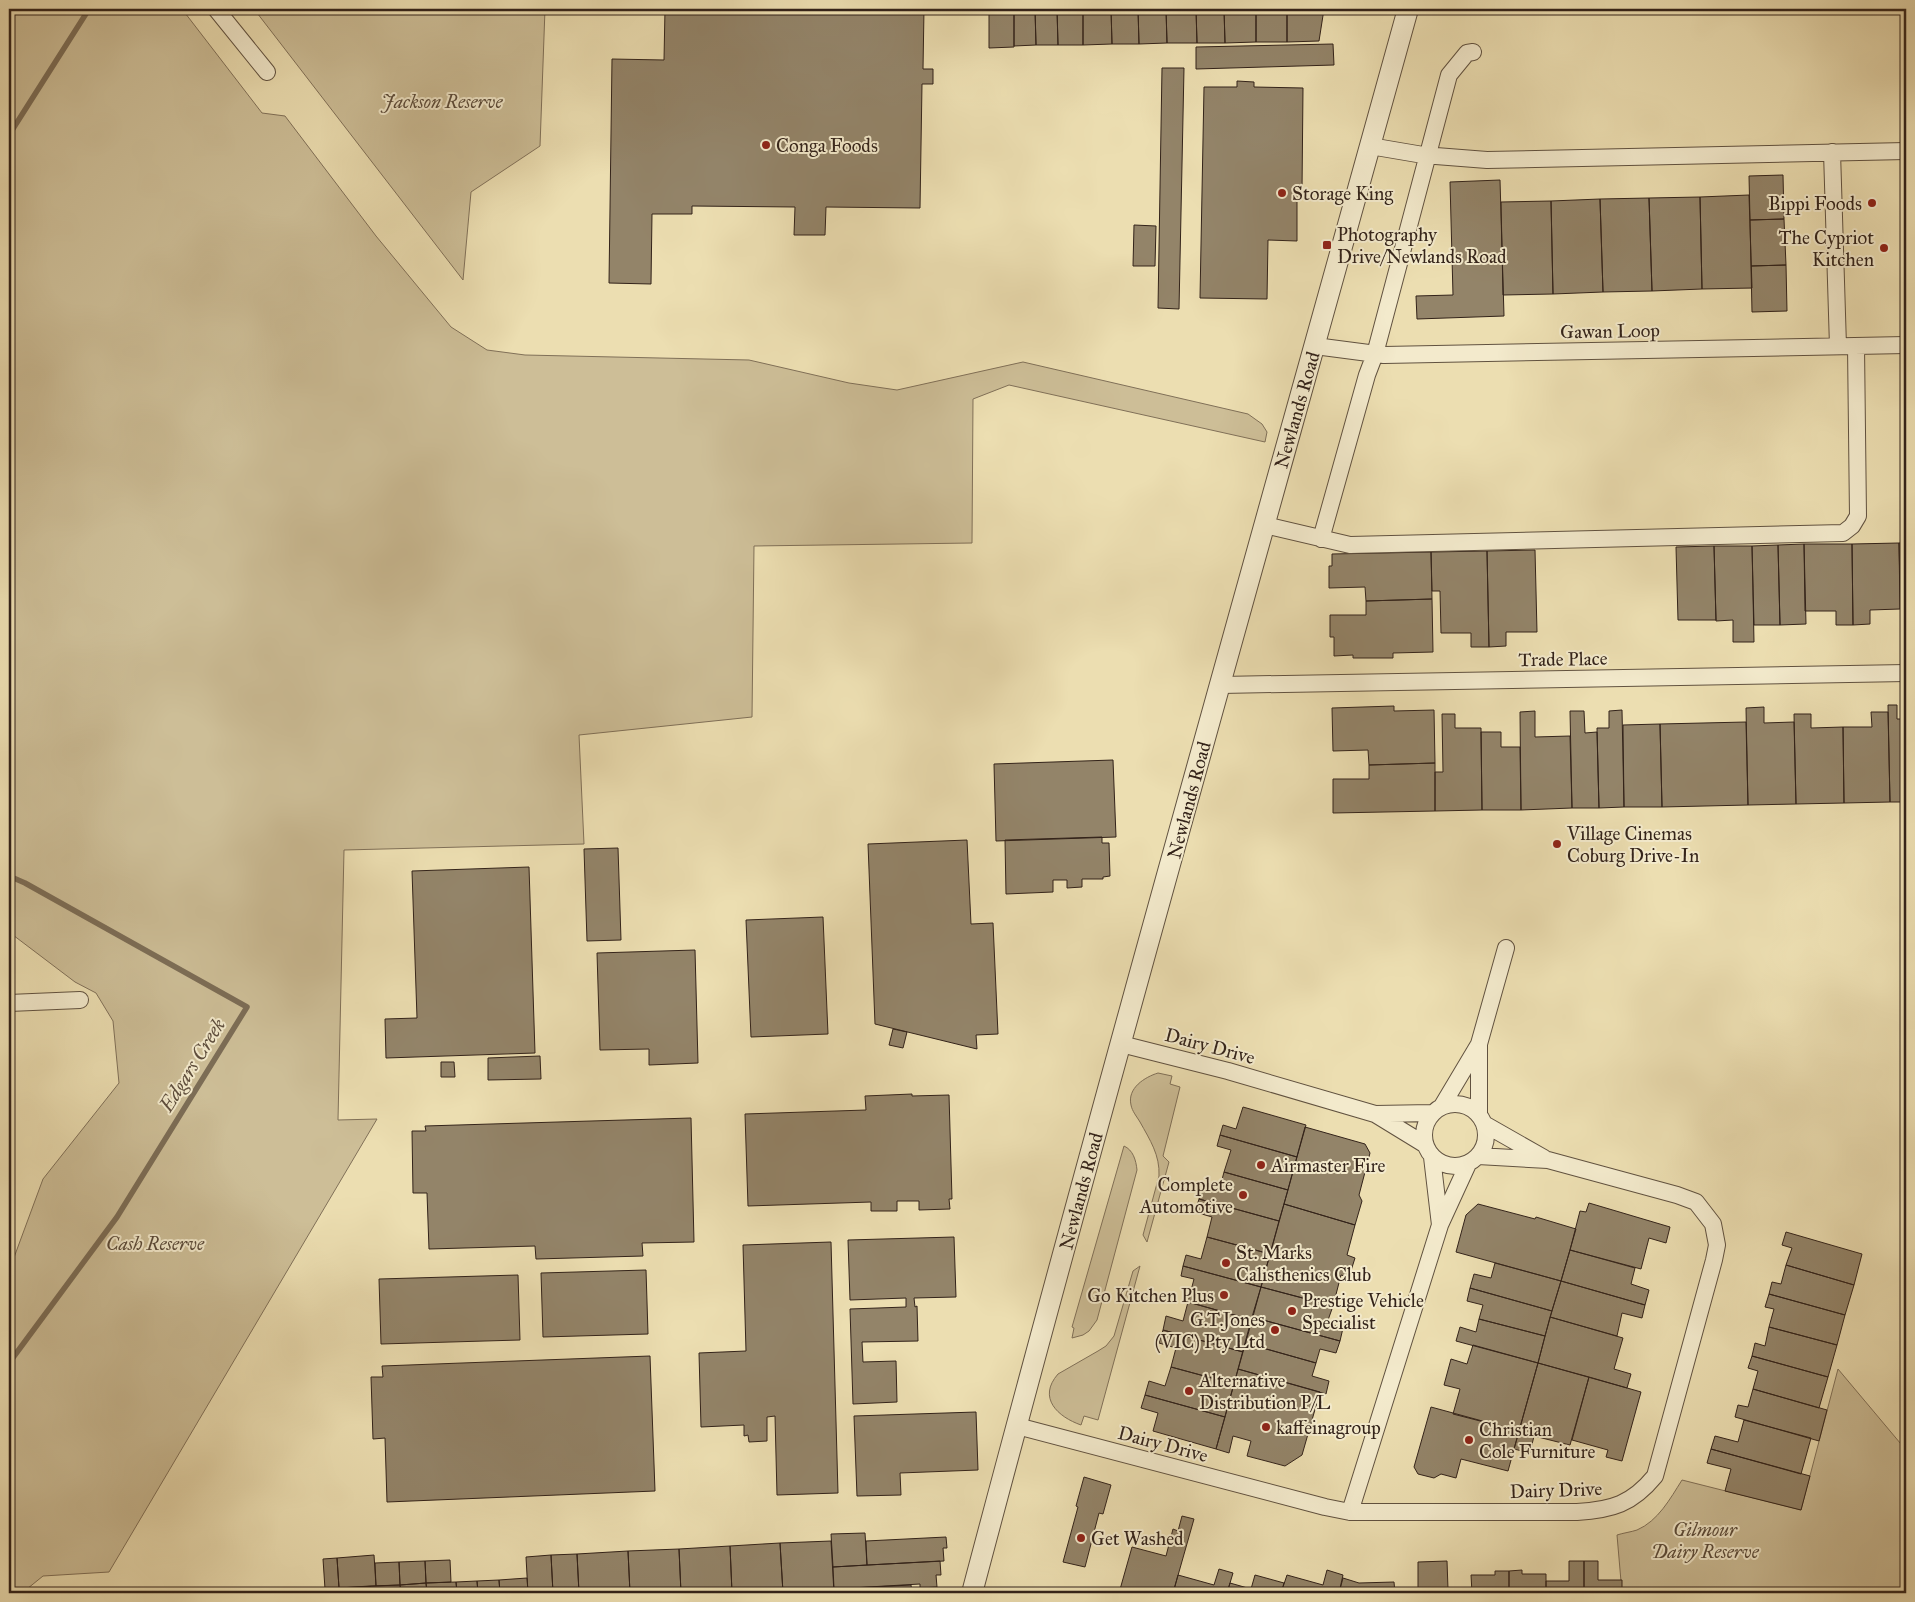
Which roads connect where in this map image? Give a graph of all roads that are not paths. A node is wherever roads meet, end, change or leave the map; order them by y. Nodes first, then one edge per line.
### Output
1 (216, 9) edge
2 (1408, 9) edge
3 (1473, 52) dead end
4 (267, 72) dead end
5 (1370, 146) junction
6 (1906, 151) edge
7 (1832, 152) junction
8 (1427, 156) junction
9 (1906, 345) edge
10 (1315, 346) junction
11 (1838, 346) junction
12 (1856, 346) junction
13 (1375, 354) junction
14 (1265, 524) junction
15 (1321, 539) junction
16 (1906, 673) edge
17 (1220, 685) junction
18 (1506, 948) dead end
19 (80, 1000) dead end
20 (9, 1003) edge
21 (1121, 1044) junction
22 (1479, 1044) junction
23 (1437, 1109) junction
24 (1376, 1114) junction
25 (1482, 1119) junction
26 (1428, 1151) junction
27 (1473, 1160) junction
28 (1548, 1160) junction
29 (1440, 1224) junction
30 (1017, 1426) junction
31 (1350, 1512) junction
32 (972, 1593) edge

1 - 4 street
2 - 5 street, Newlands Road
3 - 8 street
5 - 8 street
5 - 10 street, Newlands Road
6 - 7 street
7 - 8 street
7 - 11 street
8 - 13 street
9 - 12 street, Gawan Loop
10 - 13 street, Gawan Loop
10 - 14 street, Newlands Road
11 - 12 street, Gawan Loop
11 - 13 street, Gawan Loop
12 - 15 street
13 - 15 street
14 - 15 street
14 - 17 street, Newlands Road
16 - 17 street, Trade Place
17 - 21 street, Newlands Road
18 - 22 street
19 - 20 street
21 - 24 street, Dairy Drive
21 - 30 street, Newlands Road
22 - 23 street
22 - 25 street
23 - 24 street, Dairy Drive
23 - 25 street
23 - 26 street
24 - 26 street, Dairy Drive
25 - 27 street
25 - 28 street, Dairy Drive
26 - 27 street
26 - 29 street
27 - 28 street, Dairy Drive
27 - 29 street
28 - 31 street, Dairy Drive
29 - 31 street
30 - 31 street, Dairy Drive
30 - 32 street, Newlands Road

